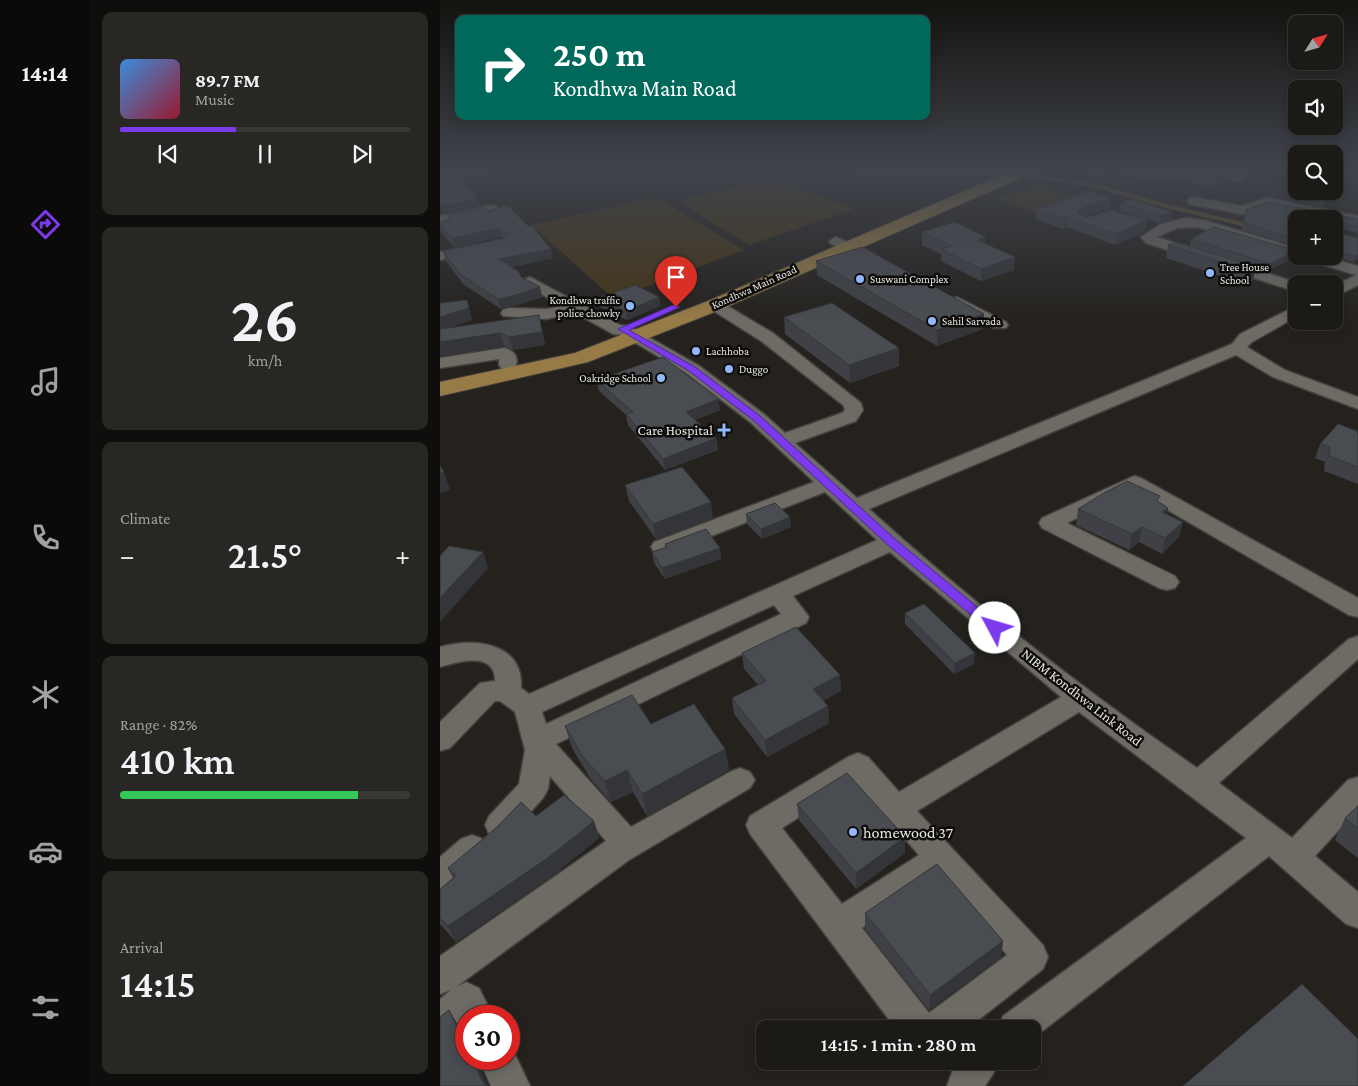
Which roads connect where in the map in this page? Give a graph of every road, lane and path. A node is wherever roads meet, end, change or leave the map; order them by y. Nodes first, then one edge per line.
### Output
1 (898, 219) edge
2 (903, 219) edge
3 (1144, 224) edge
4 (1161, 230) junction
5 (842, 243) junction
6 (484, 247) edge
7 (1288, 250) edge
8 (440, 256) edge
9 (880, 262) edge
10 (1338, 265) edge
11 (1358, 271) edge
12 (1358, 279) edge
13 (530, 282) edge
14 (1288, 283) edge
15 (1343, 287) edge
16 (944, 295) edge
17 (715, 305) junction
18 (576, 308) junction
19 (509, 313) dead end
20 (1288, 316) edge
21 (1000, 325) dead end
22 (626, 332) junction
23 (1238, 348) junction
24 (440, 363) edge
25 (508, 364) junction
26 (440, 376) edge
27 (440, 389) edge
28 (1358, 404) edge
29 (781, 441) junction
30 (828, 484) junction
31 (854, 508) junction
32 (892, 542) junction
33 (662, 547) edge
34 (1167, 582) dead end
35 (778, 594) junction
36 (1358, 609) edge
37 (1358, 645) edge
38 (440, 658) edge
39 (1080, 698) junction
40 (517, 700) junction
41 (440, 740) edge
42 (536, 741) junction
43 (740, 780) dead end
44 (1198, 785) junction
45 (1358, 789) edge
46 (896, 809) junction
47 (1270, 838) junction
48 (628, 845) junction
49 (941, 858) junction
50 (1295, 858) junction
51 (440, 876) edge
52 (1358, 913) edge
53 (838, 925) junction
54 (440, 977) edge
55 (460, 1005) edge
56 (469, 1005) edge
57 (455, 1009) edge
58 (912, 1020) edge
59 (950, 1020) edge
60 (1028, 1020) edge
61 (440, 1022) edge
62 (503, 1070) edge
63 (973, 1070) edge
64 (511, 1086) edge
65 (966, 1086) edge

1 - 5 main road, Kondhwa Main Road
2 - 5 main road, Kondhwa Main Road
3 - 4 street
4 - 7 street
4 - 14 street
5 - 9 street
5 - 17 main road, Kondhwa Main Road
5 - 22 main road, Kondhwa Main Road
6 - 8 street
10 - 11 street
12 - 15 street
13 - 18 street, NIBM Kondhwa Link Road
16 - 21 street
17 - 22 main road, Kondhwa Main Road
17 - 29 street
18 - 19 street
18 - 22 street, NIBM Kondhwa Link Road
20 - 23 street
22 - 25 main road, Kondhwa Main Road
22 - 27 main road, Kondhwa Main Road
22 - 29 street, NIBM Kondhwa Link Road
23 - 28 street
23 - 31 street
24 - 25 street
25 - 26 main road, Kondhwa Main Road
29 - 30 street, NIBM Kondhwa Link Road
30 - 31 street, NIBM Kondhwa Link Road
30 - 33 street
31 - 32 street, NIBM Kondhwa Link Road
32 - 35 street
32 - 39 street, NIBM Kondhwa Link Road
34 - 36 street
35 - 40 street
35 - 42 street
37 - 44 street
38 - 40 street
39 - 44 street, NIBM Kondhwa Link Road
39 - 46 street
40 - 41 street
40 - 42 street
42 - 48 street
42 - 51 street
43 - 48 street
44 - 47 street, NIBM Kondhwa Link Road
45 - 50 street
46 - 49 street
46 - 53 street
47 - 50 street, NIBM Kondhwa Link Road
47 - 60 street
48 - 54 street
49 - 53 street
49 - 59 street
50 - 52 street, NIBM Kondhwa Link Road
53 - 58 street
55 - 56 street
57 - 61 street
62 - 64 street
63 - 65 street

